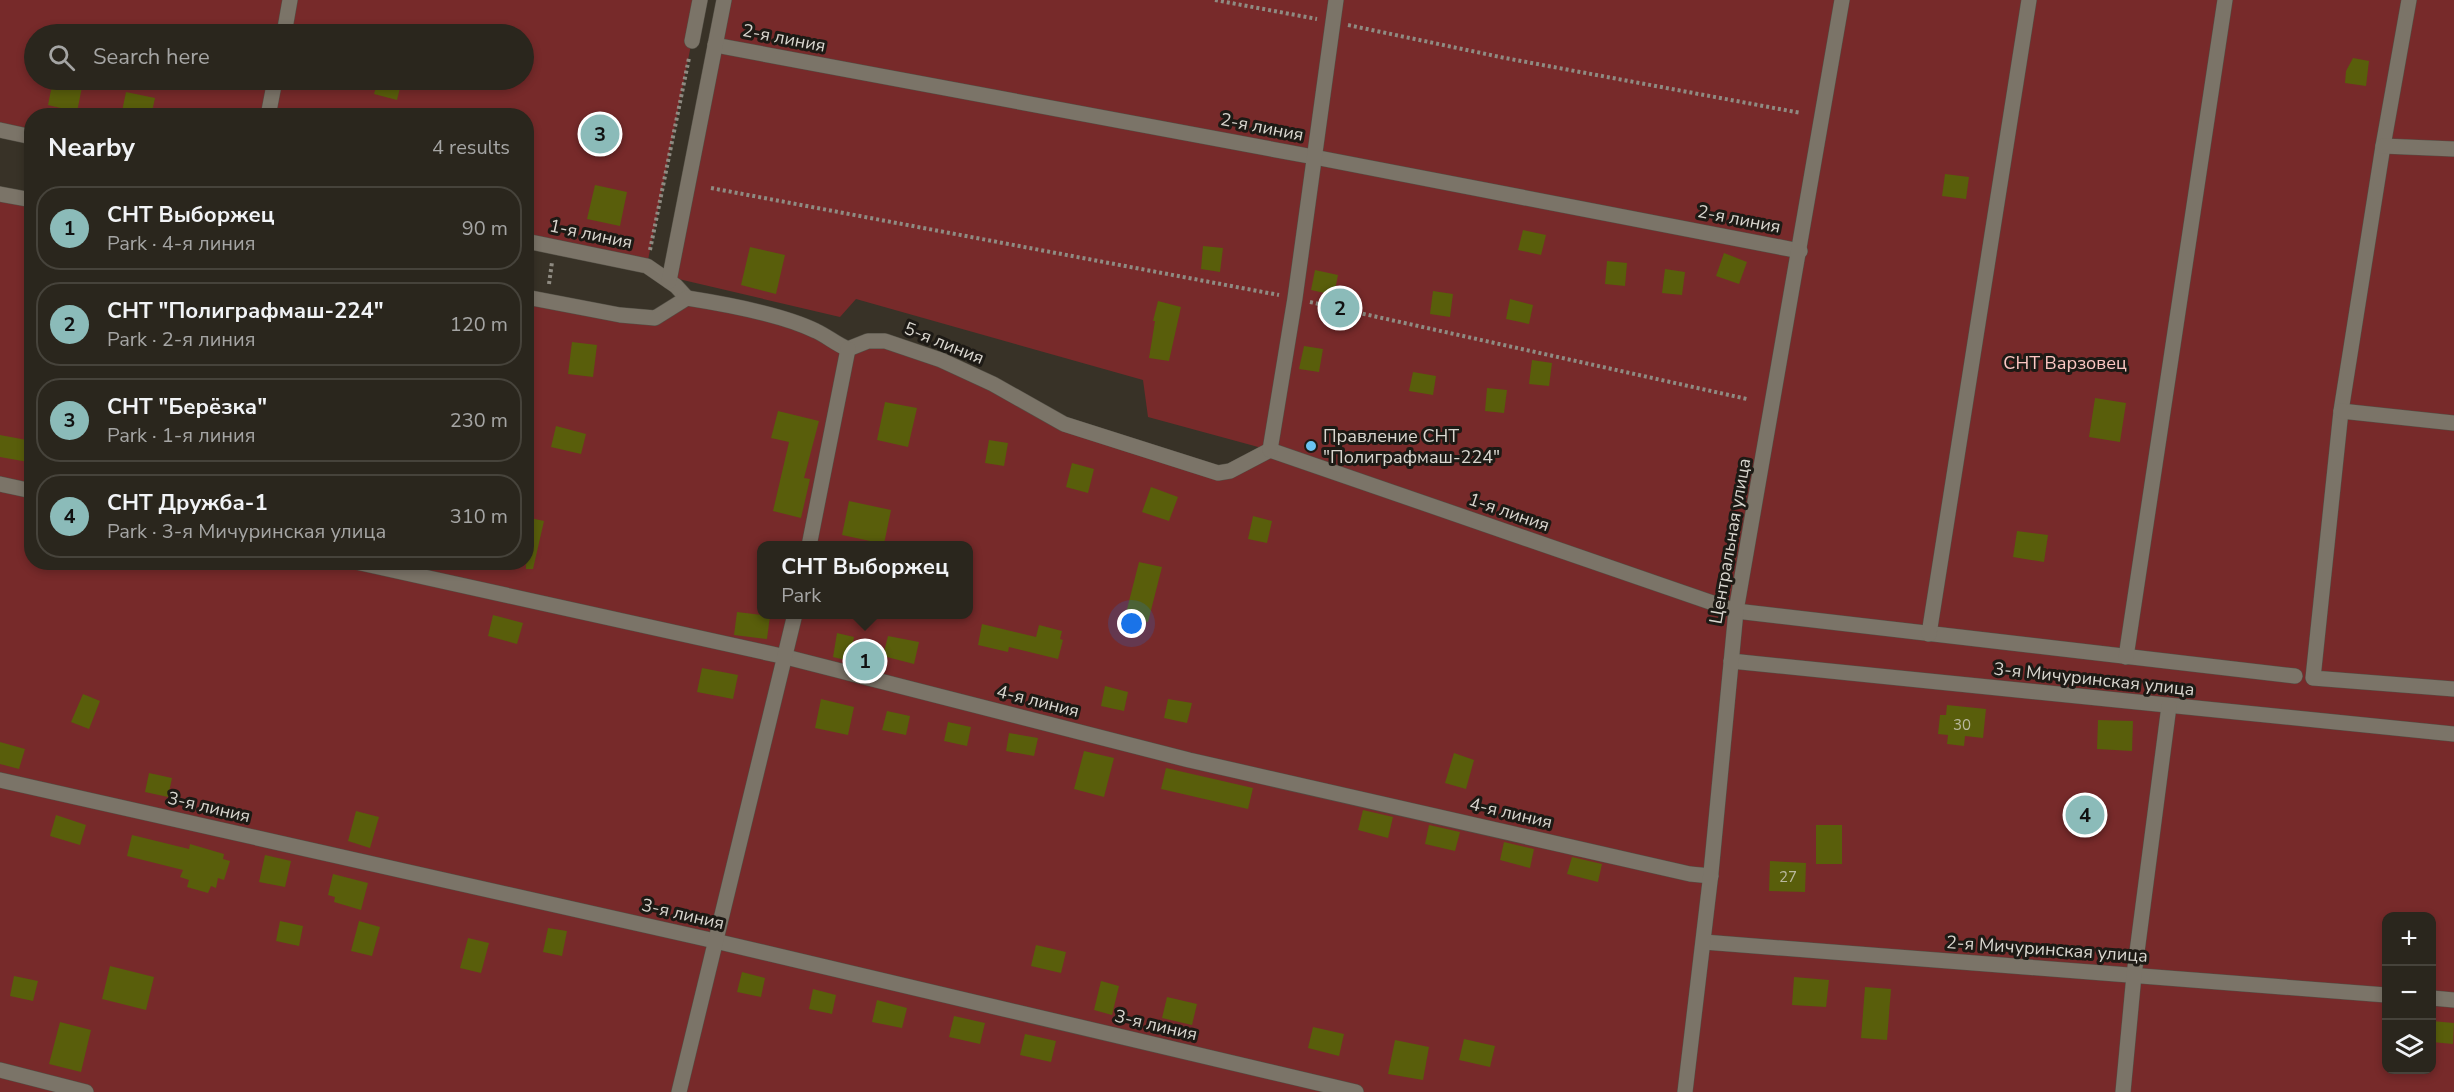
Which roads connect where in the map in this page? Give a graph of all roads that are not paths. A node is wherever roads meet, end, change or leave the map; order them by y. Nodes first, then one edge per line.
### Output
1 (290, 0) edge
2 (724, 0) edge
3 (1336, 0) edge
4 (1842, 0) edge
5 (2029, 0) edge
6 (2225, 0) edge
7 (2409, 0) edge
8 (696, 1) edge
9 (286, 24) edge
10 (692, 41) road end
11 (715, 45) junction
12 (273, 90) edge
13 (270, 108) edge
14 (0, 130) edge
15 (24, 135) edge
16 (2383, 146) junction
17 (2454, 149) edge
18 (1314, 157) junction
19 (0, 194) edge
20 (24, 198) edge
21 (534, 243) edge
22 (1800, 251) junction
23 (669, 281) junction
24 (687, 298) junction
25 (534, 299) edge
26 (848, 349) junction
27 (2341, 411) junction
28 (2454, 423) edge
29 (1270, 450) junction
30 (0, 484) edge
31 (24, 489) edge
32 (809, 541) edge
33 (392, 570) edge
34 (1736, 611) junction
35 (794, 619) edge
36 (1929, 634) junction
37 (786, 657) junction
38 (2126, 657) junction
39 (1731, 661) junction
40 (2295, 676) dead end
41 (2454, 689) edge
42 (2169, 706) junction
43 (2454, 734) edge
44 (0, 780) edge
45 (1711, 876) junction
46 (715, 941) junction
47 (1704, 942) junction
48 (2134, 975) junction
49 (2382, 995) edge
50 (2436, 998) edge
51 (2454, 1000) edge
52 (0, 1070) edge
53 (86, 1092) edge
54 (679, 1092) edge
55 (1356, 1092) edge
56 (1685, 1092) edge
57 (2123, 1092) edge

1 - 9 street
2 - 11 street
3 - 18 street
4 - 22 street, Центральная улица
5 - 36 street
6 - 38 street
7 - 16 street
8 - 10 street
11 - 18 street, 2-я линия
11 - 23 street
12 - 13 street
14 - 15 street
16 - 17 street
16 - 27 street
18 - 22 street, 2-я линия
18 - 29 street
19 - 20 street
21 - 23 street, 1-я линия
22 - 34 street, Центральная улица
23 - 24 street
24 - 25 street
24 - 26 street
26 - 29 street, 5-я линия
26 - 32 street
27 - 28 street
27 - 41 street
29 - 34 street, 1-я линия
30 - 31 street
33 - 37 street, 4-я линия
34 - 36 street, 1-я линия
34 - 39 street, Центральная улица
35 - 37 street
36 - 38 street, 1-я линия
37 - 45 street, 4-я линия
37 - 46 street
38 - 40 street, 1-я линия
39 - 42 street, 3-я Мичуринская улица
39 - 45 street, Центральная улица
42 - 43 street, 3-я Мичуринская улица
42 - 48 street
44 - 46 street, 3-я линия
45 - 47 street, Центральная улица
46 - 54 street
46 - 55 street, 3-я линия
47 - 48 street, 2-я Мичуринская улица
47 - 56 street, Центральная улица
48 - 49 street, 2-я Мичуринская улица
48 - 57 street
50 - 51 street
52 - 53 street

